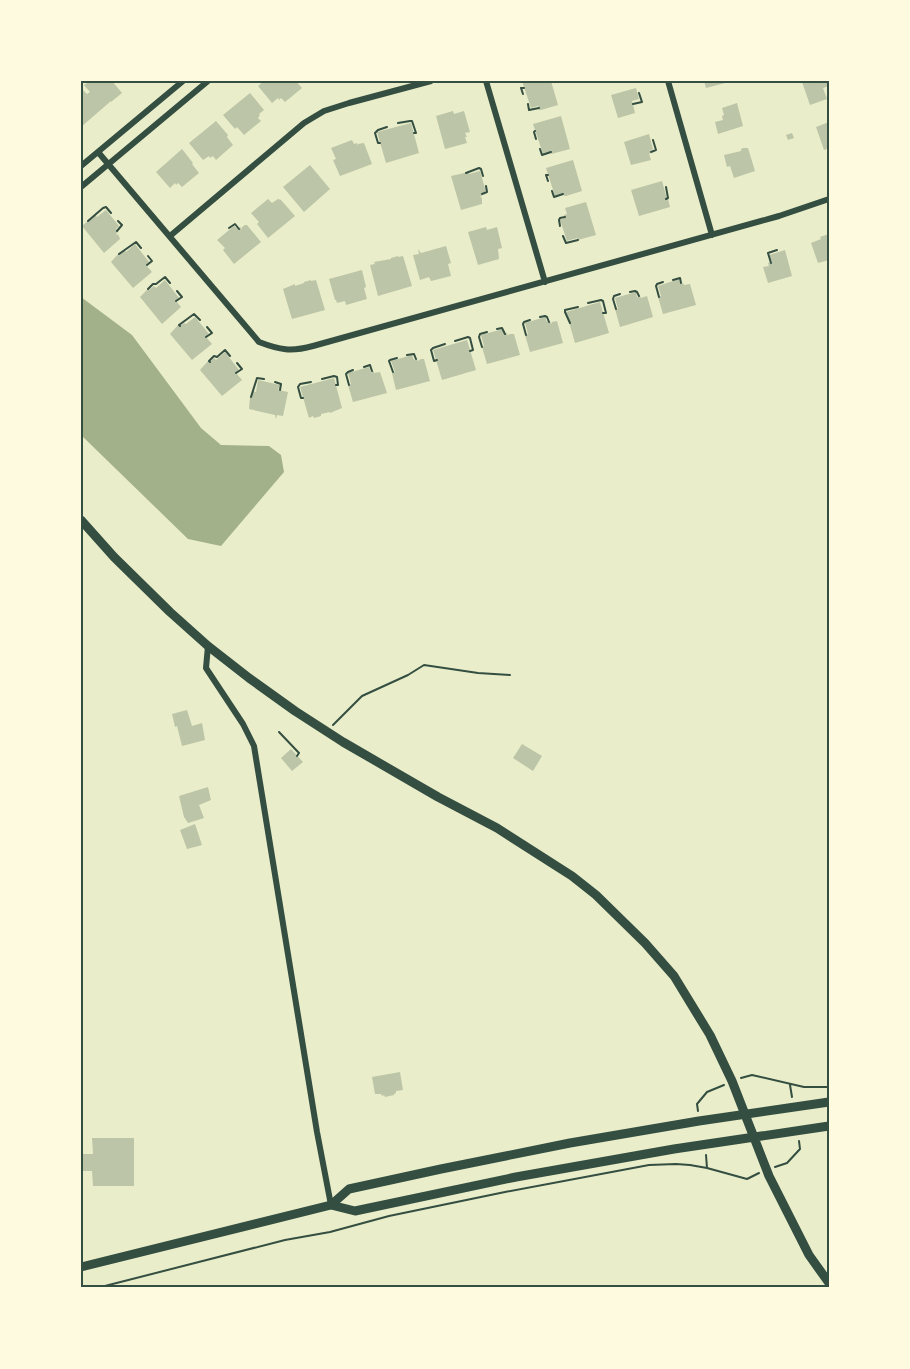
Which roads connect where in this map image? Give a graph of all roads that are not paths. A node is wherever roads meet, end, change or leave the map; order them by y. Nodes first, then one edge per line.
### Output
1 (183, 81) edge
2 (208, 81) edge
3 (431, 81) edge
4 (486, 81) edge
5 (668, 81) edge
6 (98, 152) junction
7 (109, 164) junction
8 (81, 166) edge
9 (81, 187) edge
10 (829, 199) edge
11 (712, 235) junction
12 (170, 236) junction
13 (545, 282) junction
14 (81, 519) edge
15 (208, 646) junction
16 (829, 1102) edge
17 (745, 1114) junction
18 (829, 1126) edge
19 (753, 1137) junction
20 (331, 1205) junction
21 (83, 1266) edge
22 (829, 1283) edge

1 - 6 street
2 - 7 street
3 - 12 street
4 - 13 street
5 - 11 street
6 - 7 street
6 - 8 street
7 - 9 street
7 - 12 street
10 - 11 street
11 - 13 street
12 - 13 street
14 - 15 main road
15 - 17 main road
15 - 20 street
16 - 17 main road
17 - 19 main road
17 - 20 main road
18 - 19 main road
19 - 20 main road
19 - 22 main road
20 - 21 main road

